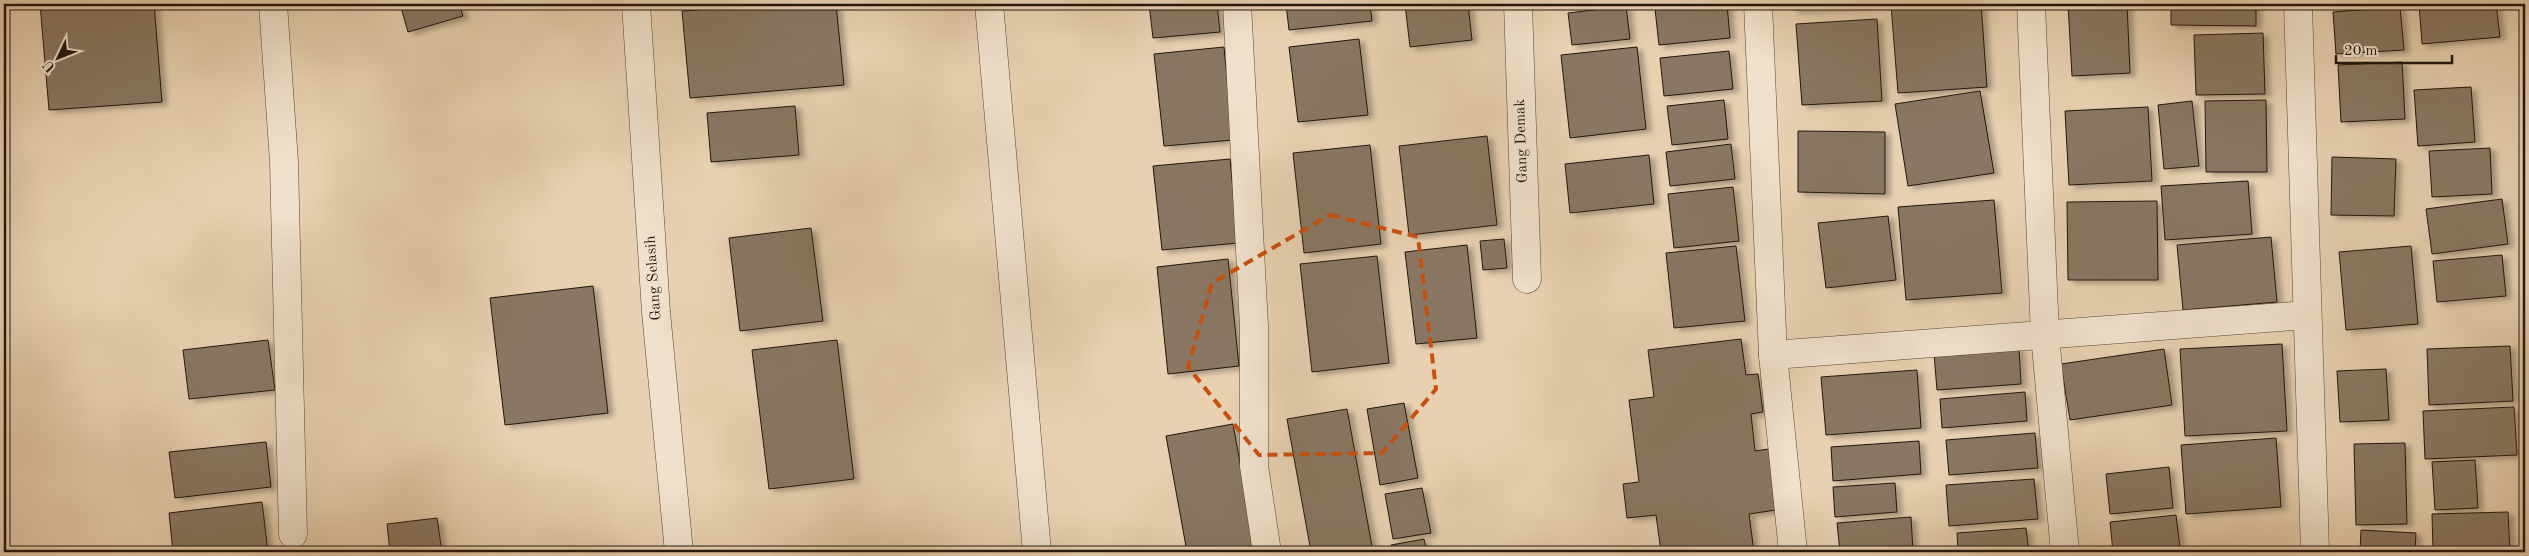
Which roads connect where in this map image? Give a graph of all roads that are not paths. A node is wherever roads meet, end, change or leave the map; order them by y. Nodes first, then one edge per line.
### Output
1 (272, 4) edge
2 (636, 4) edge
3 (989, 4) edge
4 (1237, 4) edge
5 (1518, 4) edge
6 (1758, 4) edge
7 (2031, 4) edge
8 (2298, 4) edge
9 (1526, 279) dead end
10 (2307, 315) junction
11 (2045, 335) junction
12 (1773, 354) junction
13 (293, 534) dead end
14 (679, 552) edge
15 (1036, 552) edge
16 (1267, 552) edge
17 (1794, 552) edge
18 (2065, 552) edge
19 (2315, 552) edge

1 - 13 street
2 - 14 street, Gang Selasih
3 - 15 street
4 - 16 street
5 - 9 street, Gang Demak
6 - 12 street
7 - 11 street
8 - 10 street
10 - 11 street
10 - 19 street
11 - 12 street
11 - 18 street
12 - 17 street

